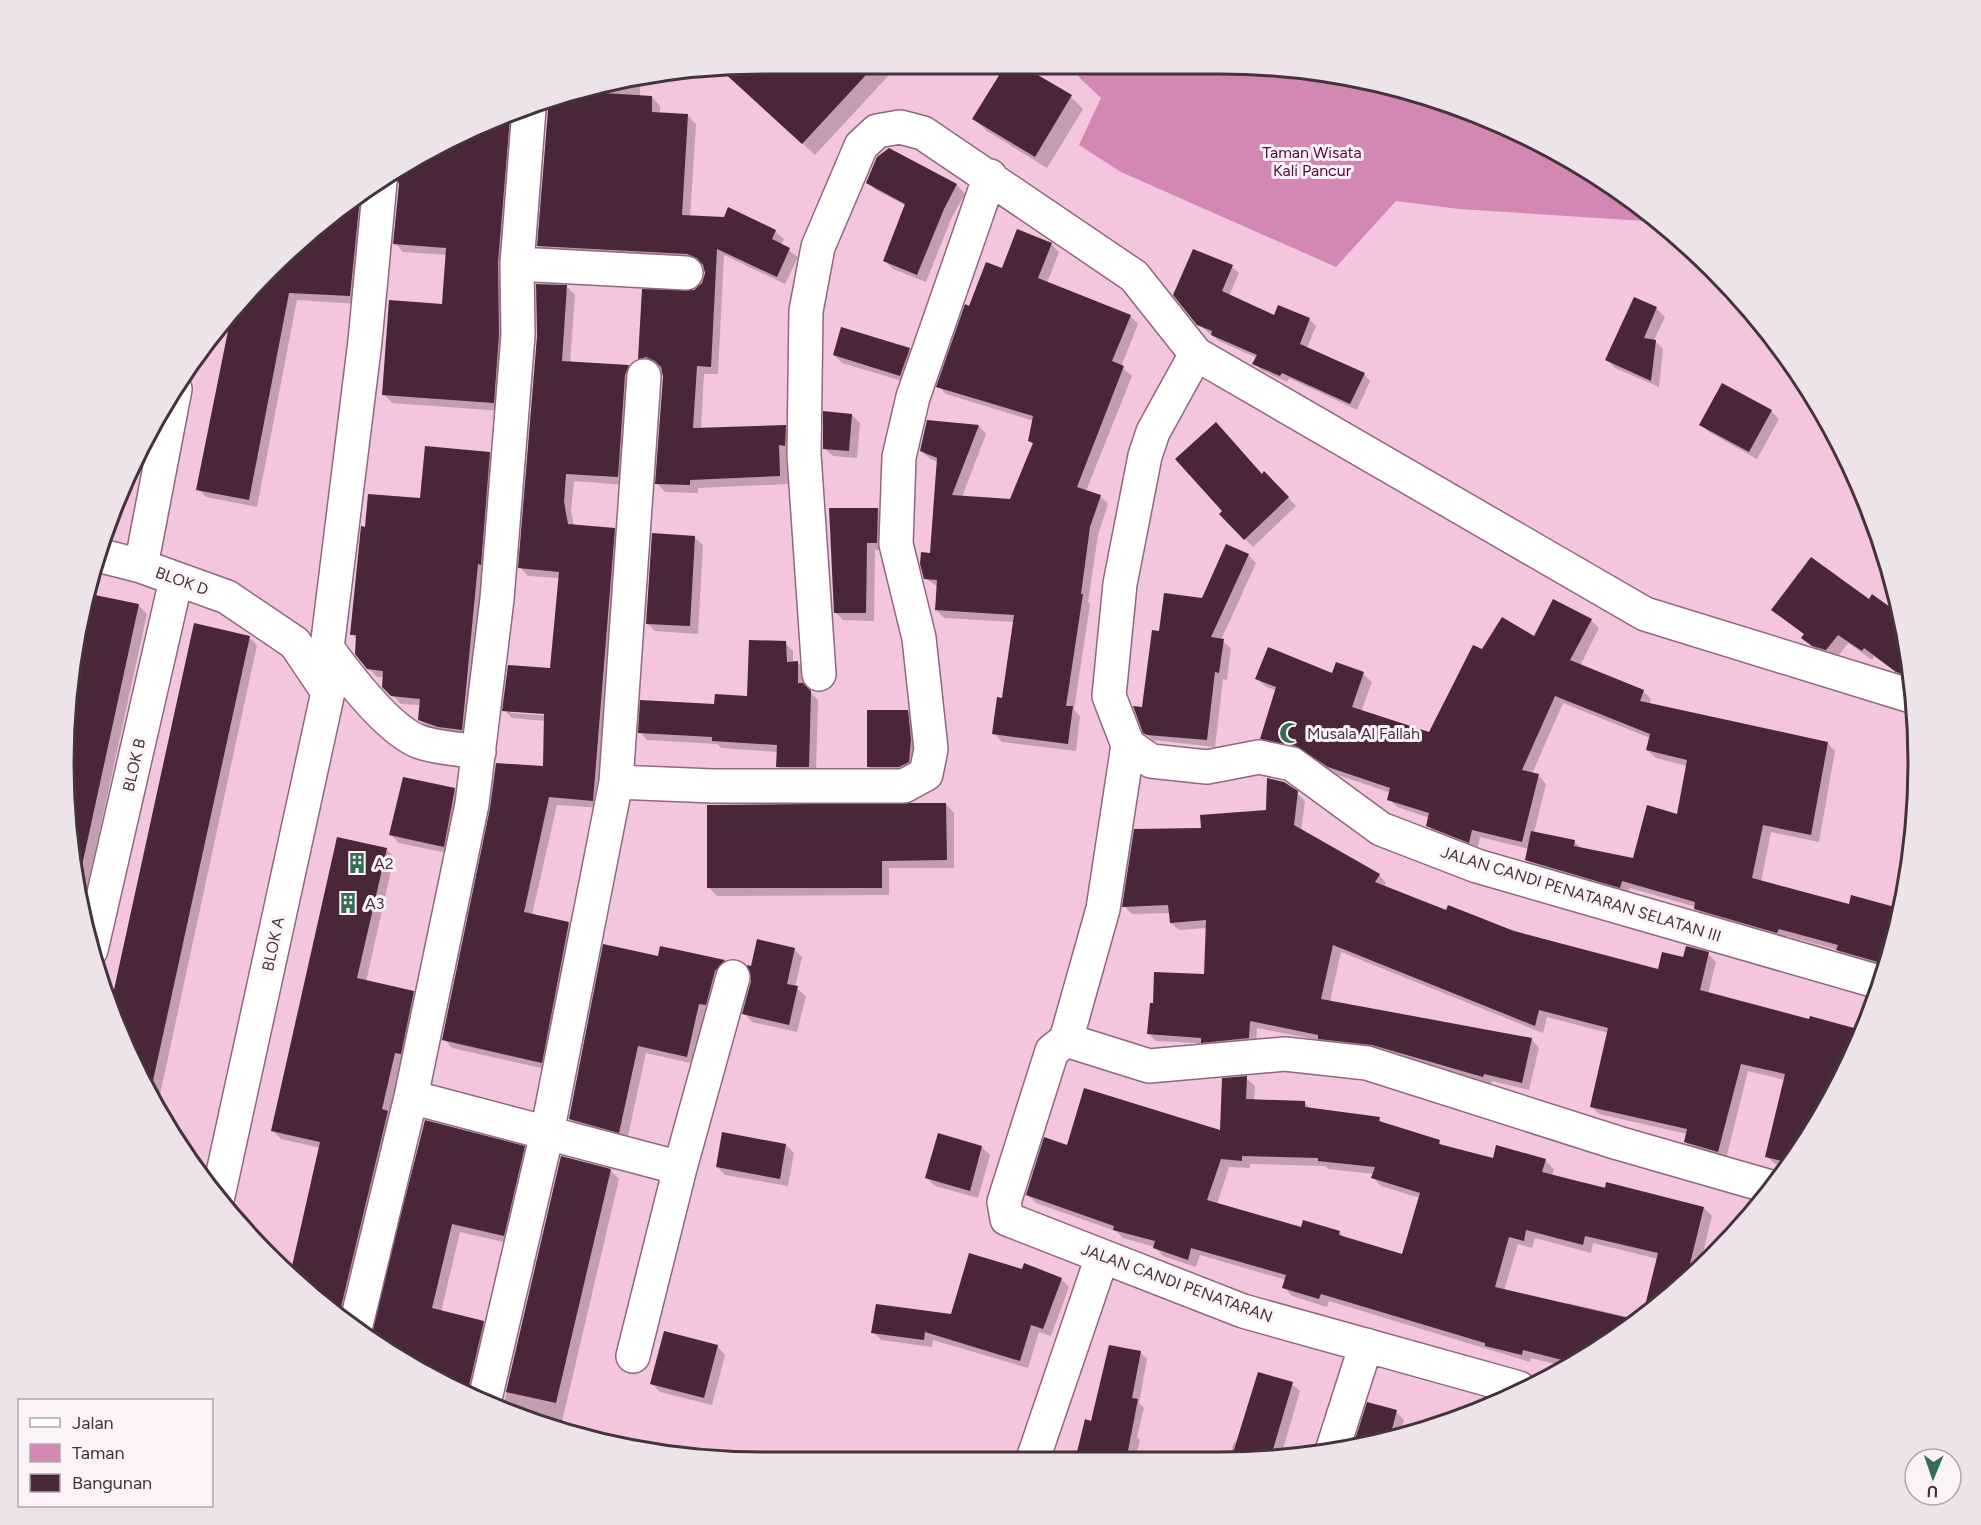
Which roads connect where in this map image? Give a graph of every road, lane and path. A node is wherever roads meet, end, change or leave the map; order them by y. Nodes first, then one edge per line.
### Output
1 (528, 115) edge
2 (990, 176) junction
3 (379, 191) edge
4 (517, 264) junction
5 (686, 273) dead end
6 (1196, 354) junction
7 (644, 376) dead end
8 (171, 410) edge
9 (105, 557) edge
10 (141, 566) junction
11 (176, 580) junction
12 (819, 674) dead end
13 (328, 692) joint
14 (1904, 694) edge
15 (1128, 745) junction
16 (478, 752) junction
17 (616, 782) junction
18 (95, 932) edge
19 (733, 977) dead end
20 (1872, 980) edge
21 (1059, 1045) junction
22 (411, 1097) junction
23 (547, 1133) junction
24 (681, 1168) junction
25 (1763, 1185) edge
26 (220, 1187) edge
27 (1102, 1257) junction
28 (357, 1319) edge
29 (1366, 1345) junction
30 (633, 1356) dead end
31 (1511, 1386) edge
32 (486, 1393) edge
33 (1335, 1441) edge
34 (1035, 1452) edge

1 - 4 street
2 - 6 street
2 - 12 street
2 - 17 street
3 - 16 street
4 - 5 street
4 - 16 street
6 - 14 street
6 - 15 street
7 - 17 street
8 - 10 street, BLOK D
9 - 10 street
10 - 11 street, BLOK D
11 - 13 street, BLOK D
11 - 18 street, BLOK B
13 - 26 street, BLOK A
15 - 20 street, JALAN CANDI PENATARAN SELATAN III
15 - 21 street
16 - 22 street
17 - 23 street
19 - 24 street
21 - 25 street
21 - 27 street, JALAN CANDI PENATARAN
22 - 23 street
22 - 28 street
23 - 24 street
23 - 32 street
24 - 30 street
27 - 29 street, JALAN CANDI PENATARAN
27 - 34 street
29 - 31 street, JALAN CANDI PENATARAN
29 - 33 street

